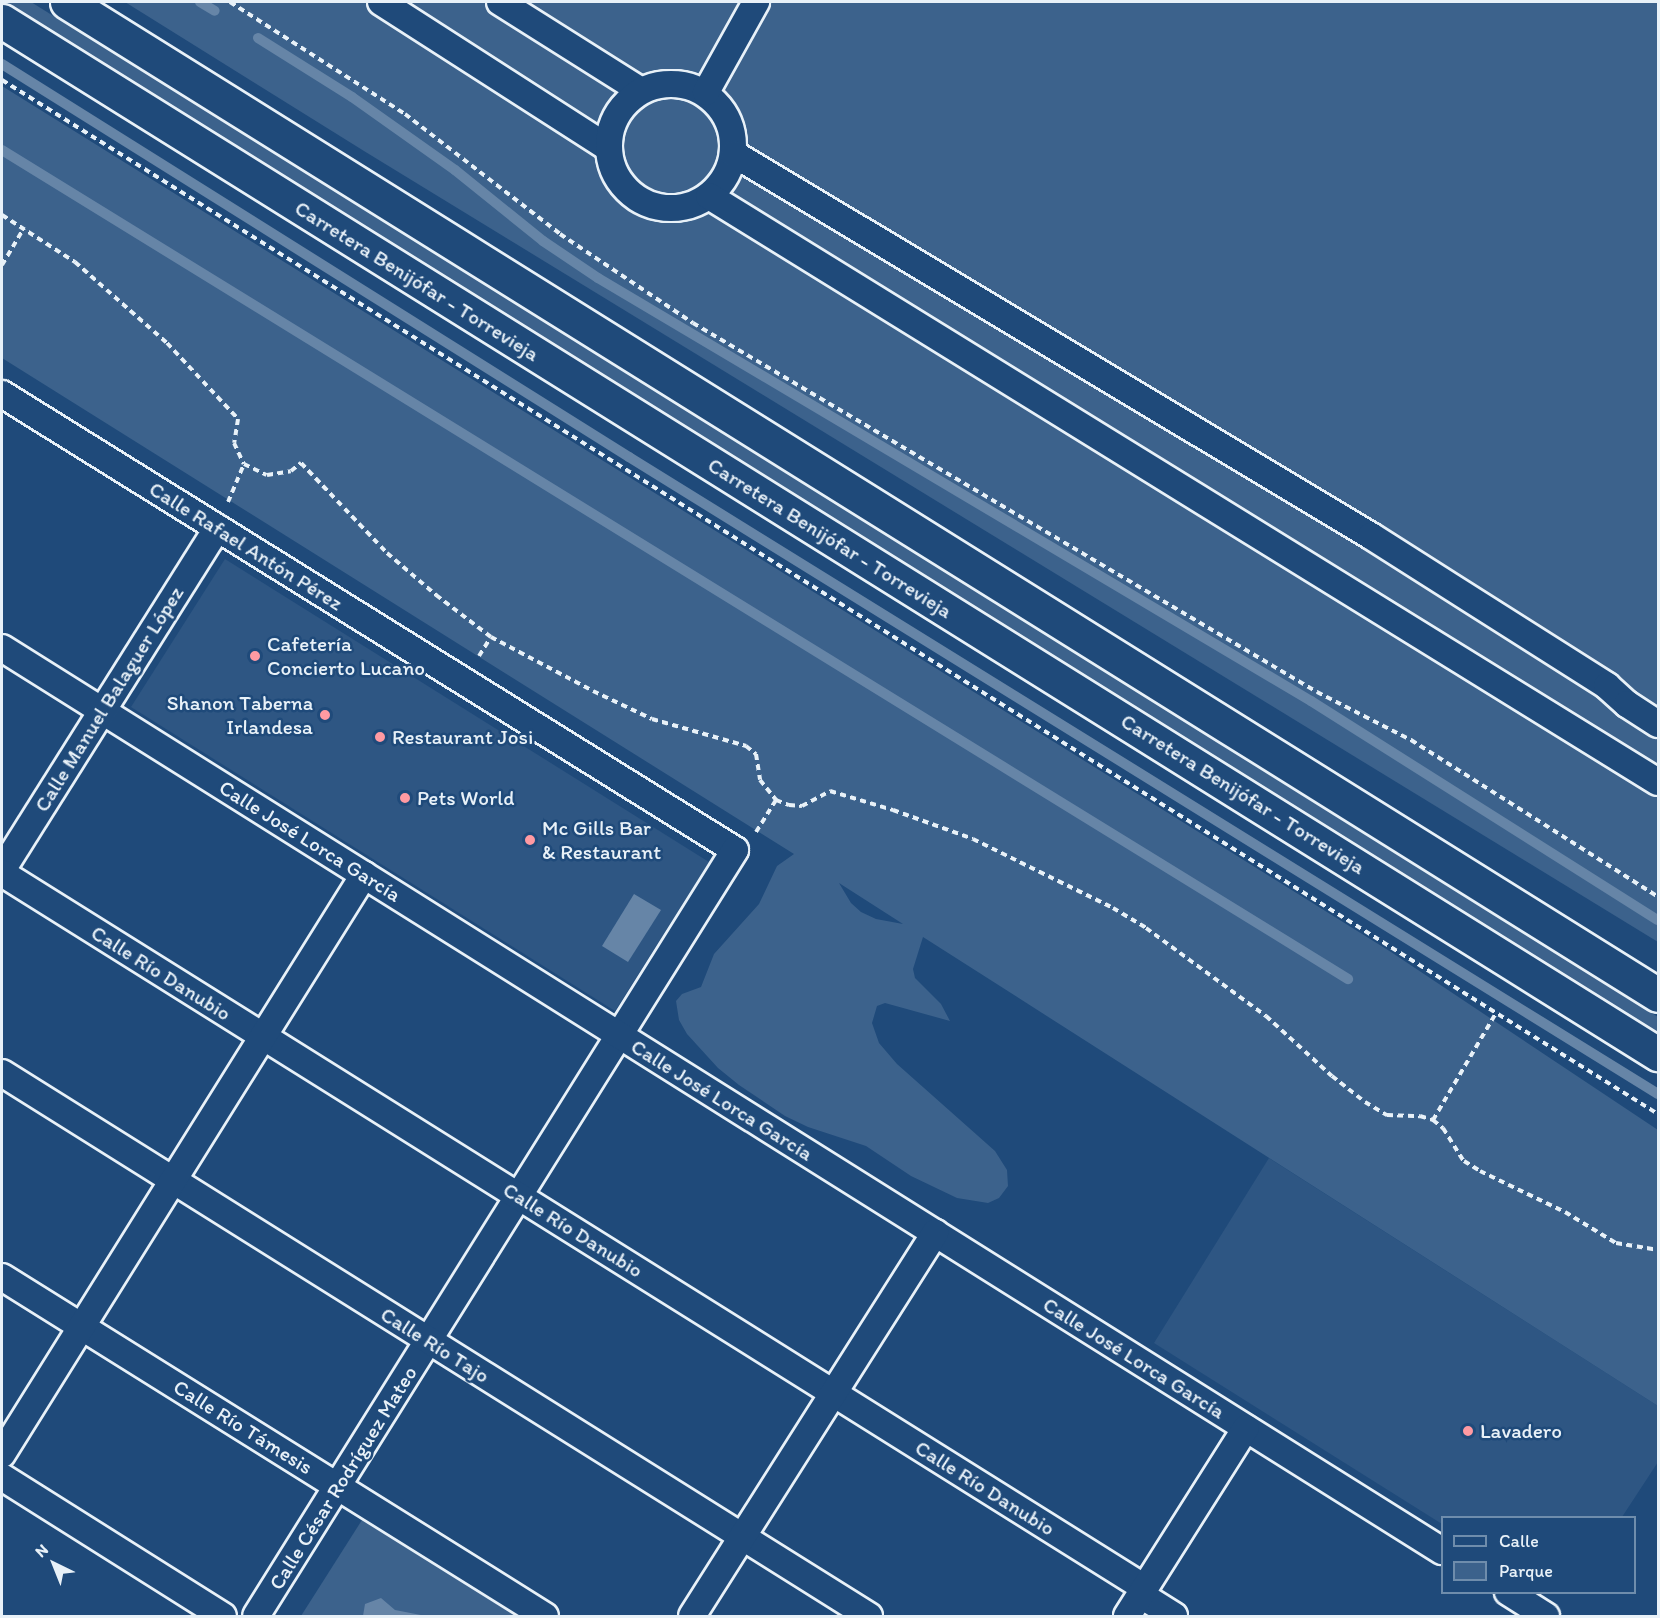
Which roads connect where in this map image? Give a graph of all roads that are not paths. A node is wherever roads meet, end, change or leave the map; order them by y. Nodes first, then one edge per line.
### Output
1 (67, 2) edge
2 (381, 2) edge
3 (500, 2) edge
4 (756, 2) edge
5 (2, 21) edge
6 (640, 90) junction
7 (706, 92) junction
8 (608, 148) junction
9 (734, 154) junction
10 (709, 196) junction
11 (2, 394) edge
12 (217, 528) junction
13 (2, 648) edge
14 (102, 711) junction
15 (1659, 724) edge
16 (1659, 782) edge
17 (735, 850) joint
18 (2, 871) edge
19 (364, 875) junction
20 (1659, 995) edge
21 (620, 1035) junction
22 (263, 1037) junction
23 (1659, 1054) edge
24 (2, 1073) edge
25 (173, 1180) junction
26 (519, 1197) junction
27 (935, 1233) junction
28 (2, 1277) edge
29 (81, 1327) junction
30 (429, 1341) junction
31 (833, 1394) junction
32 (1246, 1428) junction
33 (2, 1454) edge
34 (2, 1477) edge
35 (338, 1487) junction
36 (742, 1538) junction
37 (1441, 1550) edge
38 (1143, 1592) junction
39 (1510, 1594) edge
40 (223, 1617) edge
41 (256, 1617) edge
42 (545, 1617) edge
43 (692, 1617) edge
44 (868, 1617) edge
45 (1127, 1617) edge
46 (1174, 1617) edge
47 (1546, 1617) edge

1 - 20 main road
2 - 8 street
3 - 6 street
4 - 7 street
5 - 23 main road, Carretera Benijófar - Torrevieja
6 - 7 street
6 - 8 street
7 - 9 street
8 - 10 street
9 - 10 street
9 - 15 street
10 - 16 street
11 - 12 street, Calle Rafael Antón Pérez
12 - 14 street, Calle Manuel Balaguer López
12 - 17 street, Calle Rafael Antón Pérez
13 - 14 street, Calle José Lorca García
14 - 18 street, Calle Manuel Balaguer López
14 - 19 street, Calle José Lorca García
17 - 21 street, Calle César Rodríguez Mateo
18 - 22 street, Calle Río Danubio
19 - 21 street, Calle José Lorca García
19 - 22 street
21 - 26 street, Calle César Rodríguez Mateo
21 - 27 street, Calle José Lorca García
22 - 25 street
22 - 26 street, Calle Río Danubio
24 - 25 street, Calle Río Tajo
25 - 29 street
25 - 30 street, Calle Río Tajo
26 - 30 street, Calle César Rodríguez Mateo
26 - 31 street, Calle Río Danubio
27 - 31 street
27 - 32 street, Calle José Lorca García
28 - 29 street, Calle Río Támesis
29 - 33 street
29 - 35 street, Calle Río Támesis
30 - 35 street, Calle César Rodríguez Mateo
30 - 36 street, Calle Río Tajo
31 - 36 street
31 - 38 street, Calle Río Danubio
32 - 37 street, Calle José Lorca García
32 - 38 street
34 - 40 street
35 - 41 street, Calle César Rodríguez Mateo
35 - 42 street, Calle Río Támesis
36 - 43 street
36 - 44 street, Calle Río Tajo
38 - 45 street
38 - 46 street, Calle Río Danubio
39 - 47 street

